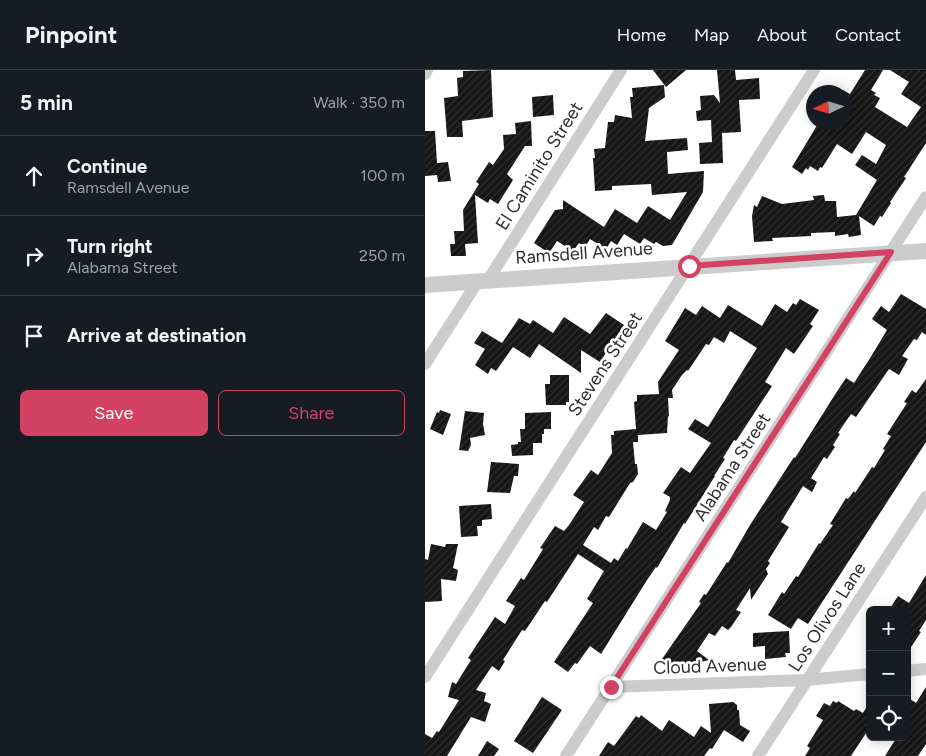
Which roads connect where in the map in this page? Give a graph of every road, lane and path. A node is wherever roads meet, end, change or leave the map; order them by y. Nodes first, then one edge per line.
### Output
1 (427, 70) edge
2 (621, 70) edge
3 (815, 70) edge
4 (425, 74) edge
5 (926, 197) edge
6 (926, 251) edge
7 (891, 252) junction
8 (689, 266) junction
9 (483, 281) junction
10 (425, 285) edge
11 (425, 364) edge
12 (926, 497) edge
13 (926, 669) edge
14 (911, 671) edge
15 (866, 674) edge
16 (425, 677) edge
17 (806, 680) junction
18 (611, 687) junction
19 (566, 756) edge
20 (758, 756) edge

1 - 4 street
2 - 9 street, El Caminito Street
3 - 8 street, Stevens Street
5 - 7 street, Alabama Street
6 - 7 street, Ramsdell Avenue
7 - 8 street, Ramsdell Avenue
7 - 18 street, Alabama Street
8 - 9 street, Ramsdell Avenue
8 - 16 street, Stevens Street
9 - 10 street, Ramsdell Avenue
9 - 11 street, El Caminito Street
12 - 17 street, Los Olivos Lane
13 - 14 street
15 - 17 street, Cloud Avenue
17 - 18 street, Cloud Avenue
17 - 20 street, Los Olivos Lane
18 - 19 street, Alabama Street

